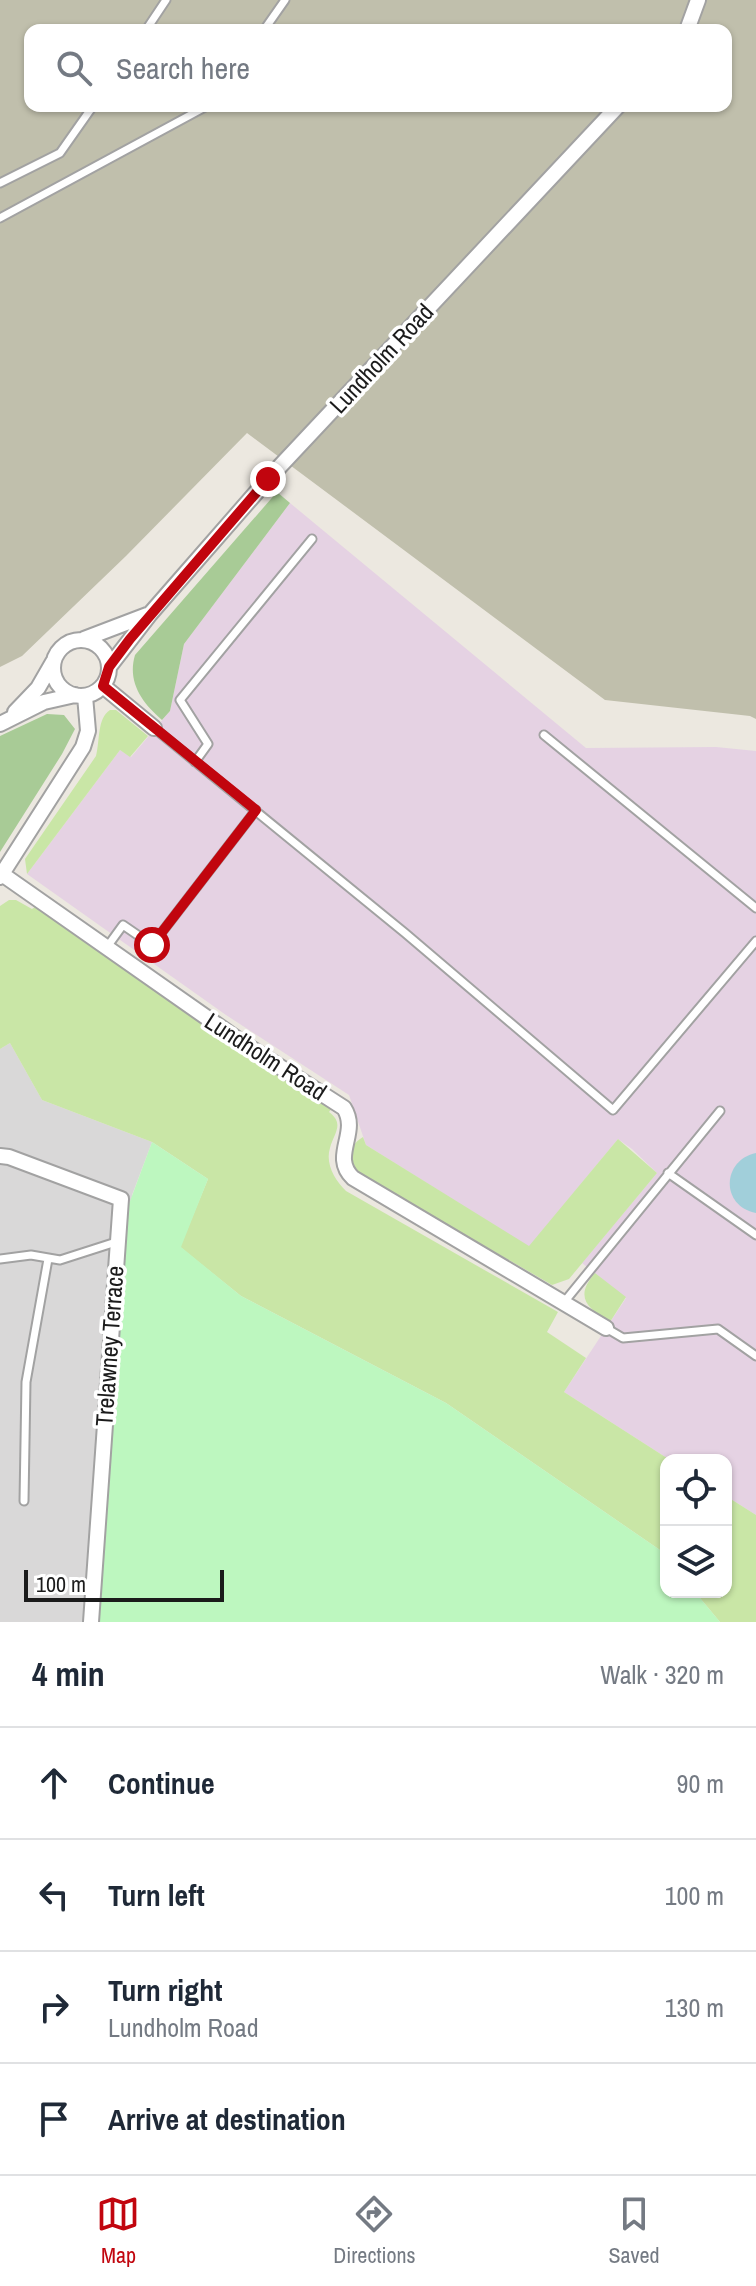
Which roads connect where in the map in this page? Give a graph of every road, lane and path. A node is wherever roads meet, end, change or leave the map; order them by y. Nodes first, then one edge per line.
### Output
1 (166, 0) edge
2 (285, 0) edge
3 (698, 0) edge
4 (150, 24) edge
5 (268, 24) edge
6 (689, 24) edge
7 (89, 112) edge
8 (196, 112) edge
9 (612, 112) edge
10 (0, 183) edge
11 (0, 218) edge
12 (312, 539) dead end
13 (150, 614) junction
14 (84, 639) junction
15 (53, 661) junction
16 (109, 667) junction
17 (103, 686) junction
18 (80, 696) junction
19 (5, 721) edge
20 (154, 728) joint
21 (544, 735) dead end
22 (195, 762) junction
23 (256, 810) junction
24 (1, 875) edge
25 (756, 908) edge
26 (756, 941) edge
27 (107, 947) junction
28 (720, 1111) dead end
29 (0, 1156) edge
30 (668, 1173) junction
31 (756, 1235) edge
32 (116, 1242) junction
33 (0, 1259) edge
34 (48, 1259) junction
35 (565, 1301) junction
36 (606, 1328) joint
37 (756, 1356) edge
38 (24, 1501) dead end
39 (91, 1622) edge

1 - 4 lane
2 - 5 lane
3 - 6 street
7 - 10 lane
8 - 11 lane
9 - 13 street, Lundholm Road
12 - 22 lane
13 - 14 street, Lundholm Road
13 - 16 street, Lundholm Road
14 - 15 street, Lundholm Road
14 - 16 street
15 - 18 street
15 - 19 street
16 - 17 street, Lundholm Road
17 - 18 street
17 - 20 street
18 - 19 street
18 - 24 street, Lundholm Road
20 - 22 lane
21 - 25 lane
22 - 23 lane
23 - 26 lane
23 - 27 lane
24 - 27 street, Lundholm Road
27 - 35 street, Lundholm Road
28 - 30 lane
29 - 32 street, Trelawney Terrace
30 - 31 lane
30 - 35 lane
32 - 34 lane
32 - 39 street, Trelawney Terrace
33 - 34 lane
34 - 38 lane
35 - 36 street, Lundholm Road
36 - 37 lane

